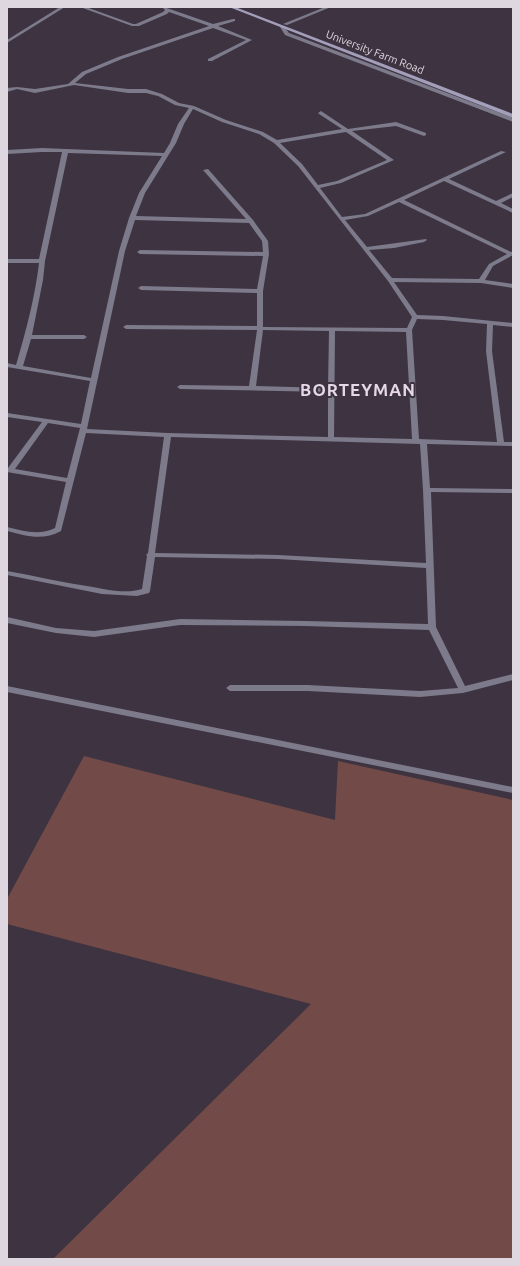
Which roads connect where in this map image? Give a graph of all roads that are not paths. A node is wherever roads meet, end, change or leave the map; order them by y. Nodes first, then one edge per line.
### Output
1 (63, 7) edge
2 (82, 7) edge
3 (231, 7) edge
4 (240, 7) edge
5 (329, 7) edge
6 (166, 8) edge
7 (233, 20) dead end
8 (213, 26) junction
9 (284, 26) junction
10 (7, 42) edge
11 (210, 60) dead end
12 (70, 84) junction
13 (7, 90) edge
14 (192, 107) junction
15 (513, 111) edge
16 (321, 113) dead end
17 (513, 116) edge
18 (513, 120) edge
19 (348, 130) junction
20 (424, 134) dead end
21 (276, 142) junction
22 (7, 152) edge
23 (65, 152) junction
24 (503, 152) dead end
25 (165, 156) junction
26 (206, 170) dead end
27 (444, 179) junction
28 (316, 187) junction
29 (513, 195) edge
30 (400, 200) junction
31 (497, 203) junction
32 (513, 211) edge
33 (132, 218) junction
34 (341, 219) junction
35 (251, 221) junction
36 (424, 240) dead end
37 (365, 249) junction
38 (140, 252) dead end
39 (512, 253) edge
40 (266, 254) junction
41 (7, 261) edge
42 (42, 261) junction
43 (390, 280) junction
44 (481, 281) junction
45 (513, 286) edge
46 (141, 288) dead end
47 (260, 291) junction
48 (415, 317) junction
49 (490, 322) junction
50 (513, 325) edge
51 (126, 327) dead end
52 (260, 328) junction
53 (332, 329) junction
54 (409, 330) junction
55 (84, 336) dead end
56 (28, 338) junction
57 (7, 365) edge
58 (19, 367) junction
59 (94, 380) junction
60 (180, 387) dead end
61 (252, 388) junction
62 (332, 390) junction
63 (7, 415) edge
64 (46, 421) junction
65 (84, 428) junction
66 (168, 436) junction
67 (331, 439) junction
68 (419, 442) junction
69 (501, 444) junction
70 (513, 444) edge
71 (9, 470) edge
72 (70, 481) junction
73 (427, 490) junction
74 (513, 491) edge
75 (7, 529) edge
76 (150, 555) junction
77 (429, 566) junction
78 (7, 573) edge
79 (7, 620) edge
80 (432, 627) junction
81 (513, 677) edge
82 (230, 688) dead end
83 (7, 689) edge
84 (463, 690) junction
85 (513, 790) edge

1 - 10 street
2 - 6 street
3 - 9 street, University Farm Road
4 - 9 street, University Farm Road
5 - 9 street
6 - 8 street
7 - 8 street
8 - 11 street
8 - 12 street
9 - 15 street, University Farm Road
9 - 17 street, University Farm Road
9 - 18 street
12 - 13 street
12 - 14 street
14 - 21 street
14 - 25 street
16 - 19 street
19 - 20 street
19 - 21 street
19 - 28 street
21 - 28 street
22 - 23 street
23 - 25 street
23 - 42 street
24 - 27 street
25 - 33 street
26 - 35 street
27 - 30 street
27 - 31 street
28 - 34 street
29 - 31 street
30 - 34 street
30 - 39 street
31 - 32 street
33 - 35 street
33 - 59 street
34 - 37 street
35 - 40 street
36 - 37 street
37 - 43 street
38 - 40 street
39 - 44 street
40 - 47 street
41 - 42 street
42 - 56 street
43 - 44 street
43 - 48 street
44 - 45 street
46 - 47 street
47 - 52 street
48 - 49 street
48 - 54 street
49 - 50 street
49 - 69 street
51 - 52 street
52 - 53 street
52 - 61 street
53 - 54 street
53 - 62 street
54 - 68 street
55 - 56 street
56 - 58 street
57 - 58 street
58 - 59 street
59 - 65 street
60 - 61 street
61 - 62 street
62 - 67 street
63 - 64 street
64 - 65 street
64 - 71 street
65 - 66 street
65 - 72 street
66 - 67 street
66 - 76 street
67 - 68 street
68 - 69 street
68 - 73 street
69 - 70 street
71 - 72 street
72 - 75 street
73 - 74 street
73 - 77 street
76 - 77 street
76 - 78 street
77 - 80 street
79 - 80 street
80 - 84 street
81 - 84 street
82 - 84 street
83 - 85 street

